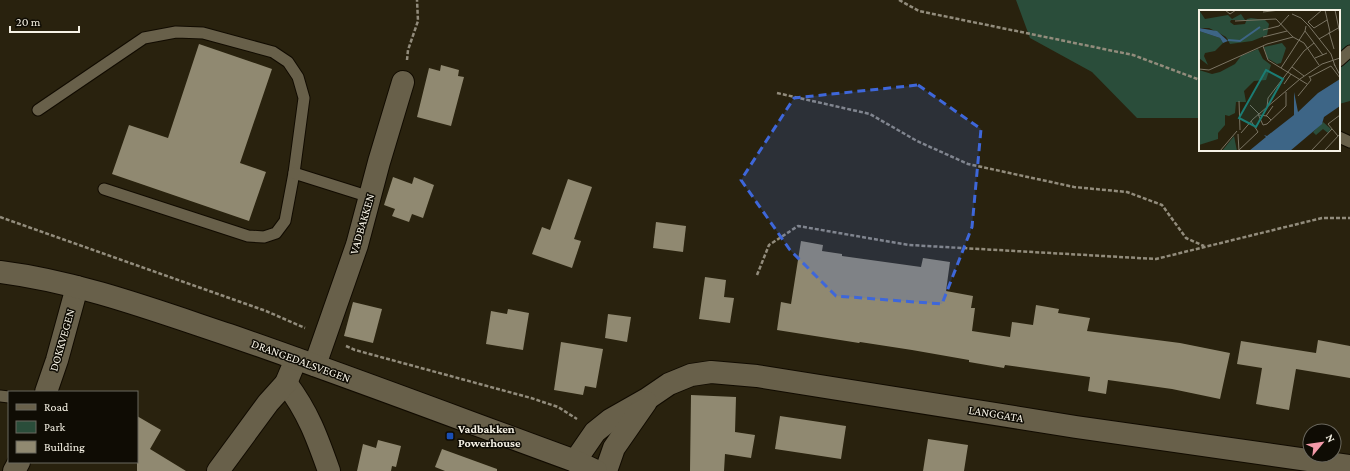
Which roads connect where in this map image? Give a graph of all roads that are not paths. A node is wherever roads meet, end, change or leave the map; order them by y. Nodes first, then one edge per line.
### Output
1 (1350, 51) edge
2 (1340, 60) edge
3 (403, 82) road end
4 (38, 110) dead end
5 (1340, 137) edge
6 (1350, 142) edge
7 (294, 173) junction
8 (104, 189) dead end
9 (370, 197) junction
10 (0, 272) edge
11 (76, 287) junction
12 (305, 362) junction
13 (286, 383) junction
14 (46, 391) edge
15 (647, 399) junction
16 (575, 461) junction
17 (1273, 464) edge
18 (1350, 466) edge
19 (218, 471) edge
20 (329, 471) edge
21 (596, 471) edge
22 (606, 471) edge

1 - 2 lane
3 - 9 street, VADBAKKEN
4 - 7 lane
5 - 6 lane
7 - 8 lane
7 - 9 lane
9 - 12 street, VADBAKKEN
10 - 11 street, DRANGEDALSVEGEN
11 - 12 street, DRANGEDALSVEGEN
11 - 14 street, DOKKVEGEN
12 - 13 street, VADBAKKEN
12 - 16 street, DRANGEDALSVEGEN
13 - 19 street, VADBAKKEN
13 - 20 street
15 - 16 street, LANGGATA
15 - 17 street, LANGGATA
15 - 22 street, LANGGATA
16 - 21 street, DRANGEDALSVEGEN
17 - 18 street, LANGGATA

